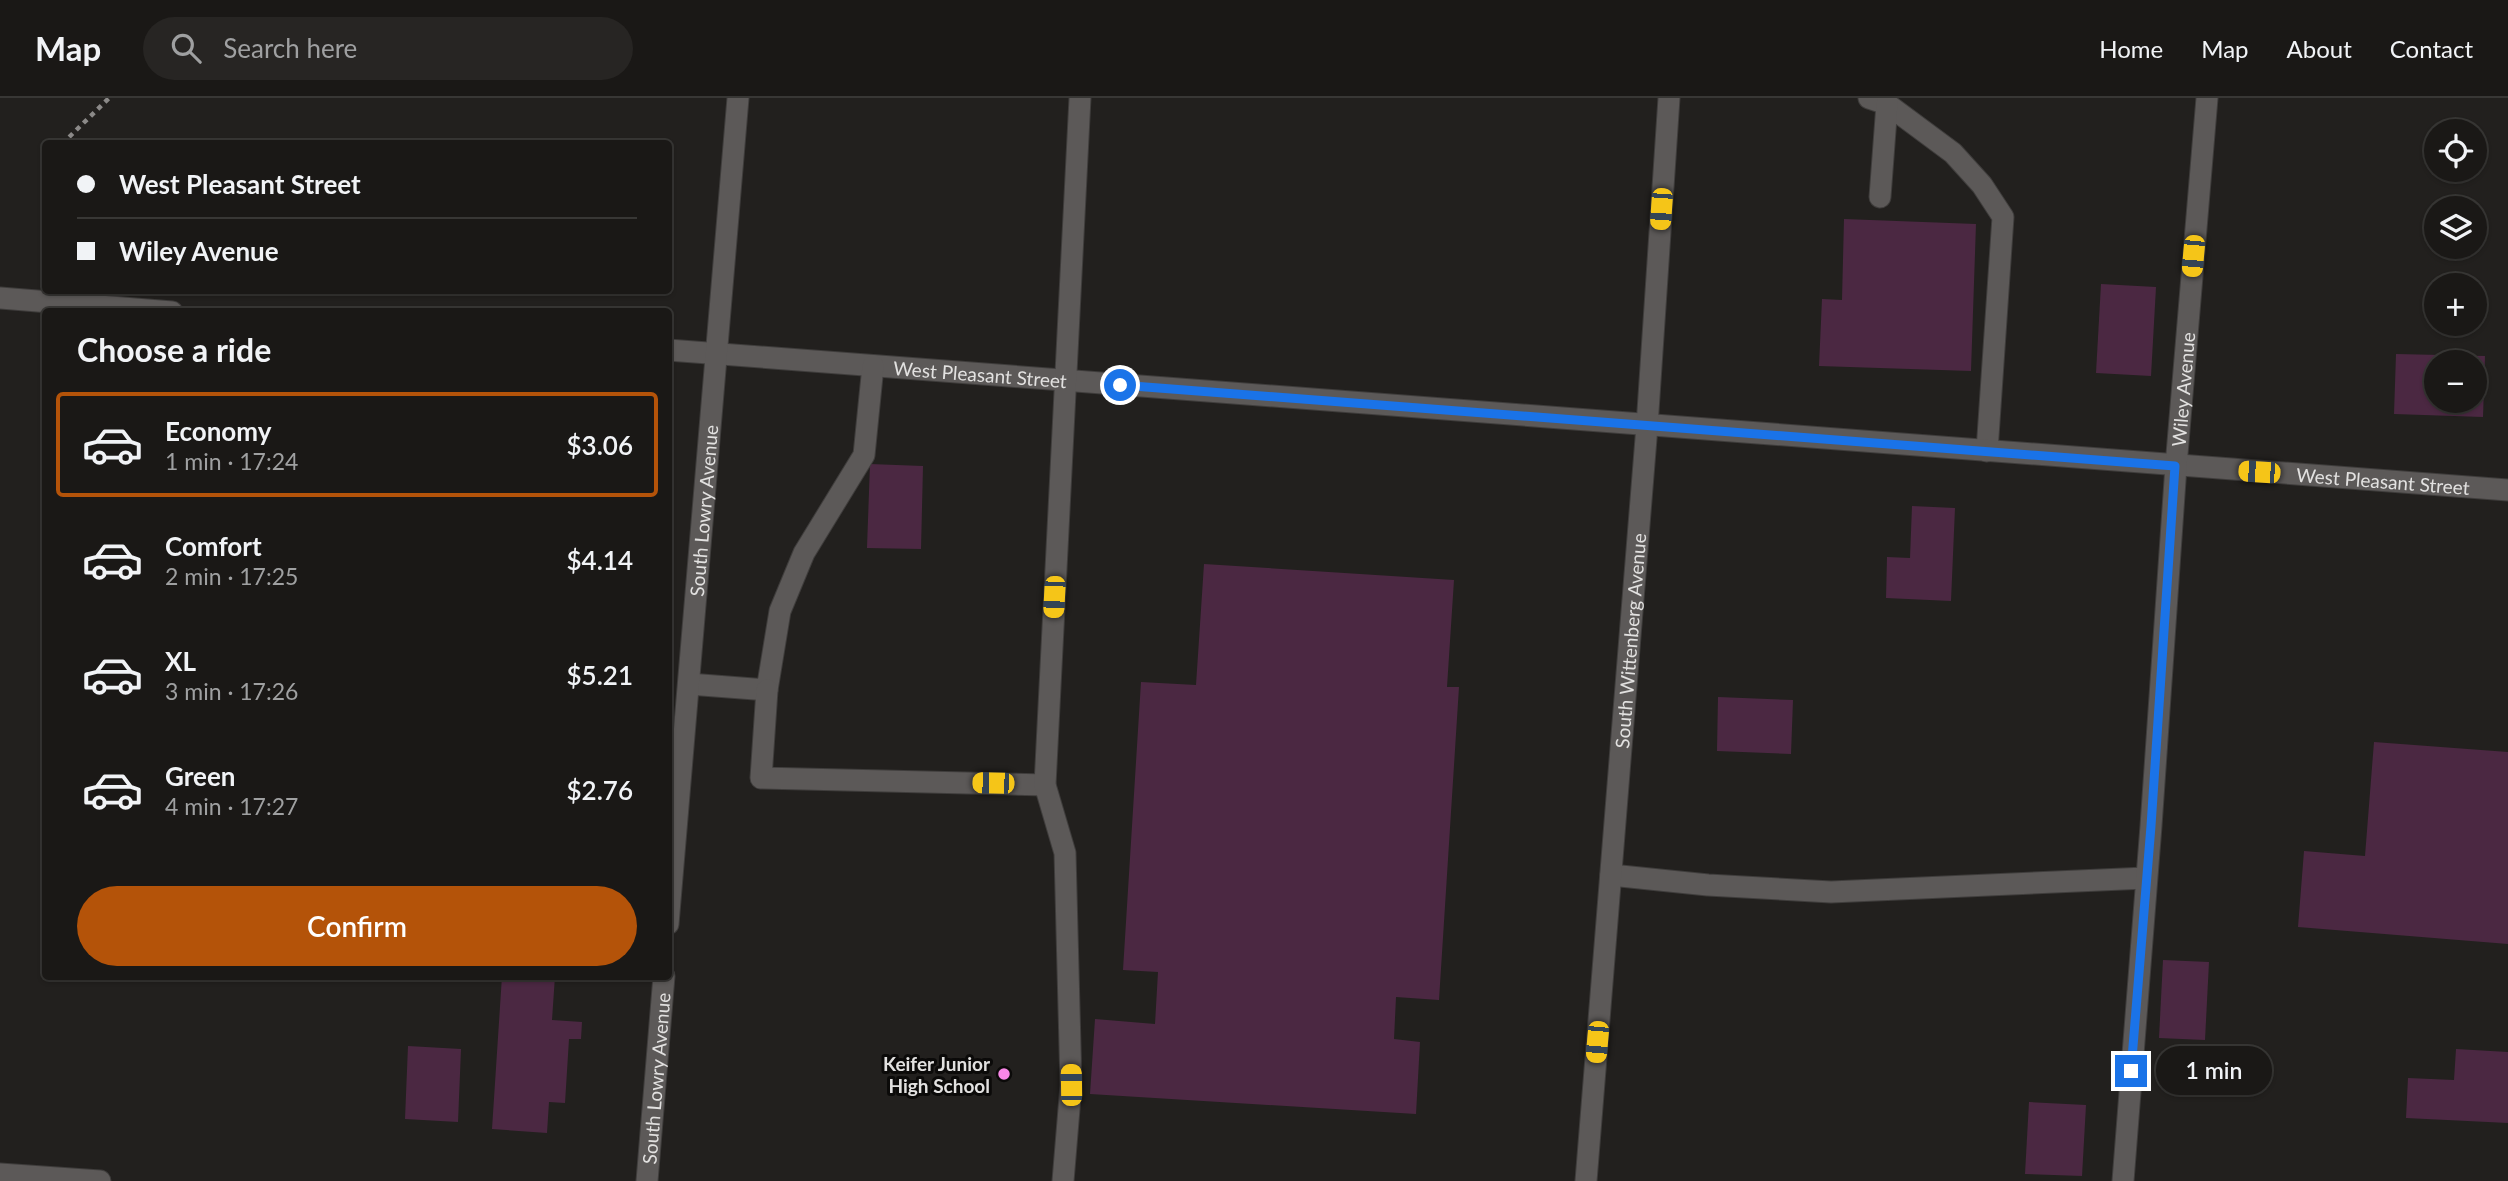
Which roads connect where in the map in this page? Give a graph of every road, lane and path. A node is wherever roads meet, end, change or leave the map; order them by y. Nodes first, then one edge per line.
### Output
1 (109, 98) edge
2 (738, 98) edge
3 (1080, 98) edge
4 (1669, 98) edge
5 (2207, 98) edge
6 (1878, 101) edge
7 (66, 140) edge
8 (1880, 197) dead end
9 (0, 298) edge
10 (123, 308) edge
11 (672, 350) edge
12 (717, 354) junction
13 (873, 366) junction
14 (1065, 381) junction
15 (1647, 426) junction
16 (1987, 451) junction
17 (2175, 466) junction
18 (2508, 490) edge
19 (689, 684) junction
20 (767, 690) junction
21 (1045, 785) junction
22 (674, 796) edge
23 (672, 839) edge
24 (1611, 875) junction
25 (2146, 878) junction
26 (664, 980) edge
27 (0, 1174) edge
28 (100, 1181) edge
29 (647, 1181) edge
30 (1063, 1181) edge
31 (1586, 1181) edge
32 (2123, 1181) edge

1 - 7 path
2 - 12 street, South Lowry Avenue
3 - 14 street
4 - 15 street, South Wittenberg Avenue
5 - 17 street, Wiley Avenue
6 - 8 street
6 - 16 street
9 - 10 street
11 - 12 street, West Pleasant Street
12 - 13 street, West Pleasant Street
12 - 19 street, South Lowry Avenue
13 - 14 street, West Pleasant Street
13 - 20 street
14 - 15 street, West Pleasant Street
14 - 21 street
15 - 16 street, West Pleasant Street
15 - 24 street, South Wittenberg Avenue
16 - 17 street, West Pleasant Street
17 - 18 street, West Pleasant Street
17 - 25 street, Wiley Avenue
19 - 20 street
19 - 22 street, South Lowry Avenue
20 - 21 street
21 - 30 street
22 - 23 street, South Lowry Avenue
24 - 25 street
24 - 31 street, South Wittenberg Avenue
25 - 32 street, Wiley Avenue
26 - 29 street, South Lowry Avenue
27 - 28 street

